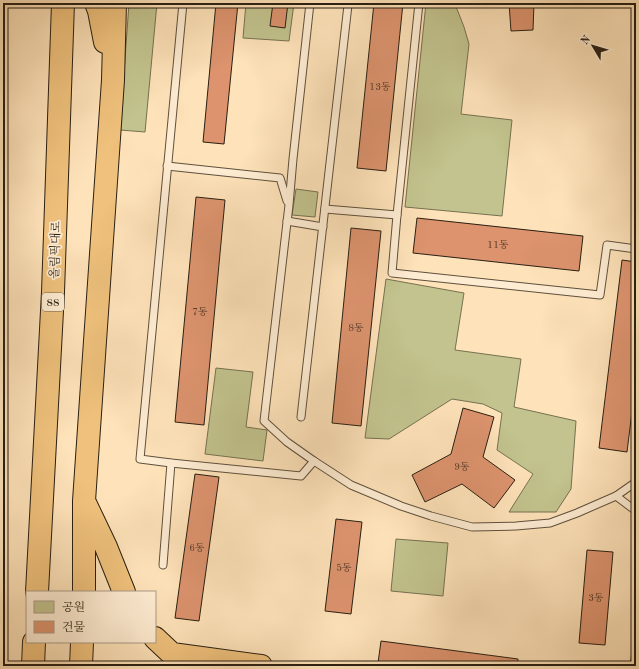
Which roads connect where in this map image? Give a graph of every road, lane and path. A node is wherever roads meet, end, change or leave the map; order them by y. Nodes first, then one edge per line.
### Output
1 (96, 3) edge
2 (115, 3) edge
3 (183, 3) edge
4 (310, 3) edge
5 (420, 3) edge
6 (348, 5) dead end
7 (62, 7) edge
8 (113, 80) junction
9 (167, 166) junction
10 (289, 205) junction
11 (325, 208) junction
12 (398, 215) junction
13 (287, 221) junction
14 (323, 227) junction
15 (636, 249) edge
16 (300, 417) dead end
17 (314, 461) junction
18 (171, 463) junction
19 (636, 482) edge
20 (616, 496) junction
21 (84, 501) junction
22 (636, 511) edge
23 (163, 566) dead end
24 (37, 591) edge
25 (84, 591) edge
26 (124, 591) edge
27 (156, 639) edge
28 (34, 643) edge
29 (82, 643) edge
30 (636, 652) edge
31 (33, 666) edge
32 (80, 666) edge
33 (261, 666) edge
34 (634, 666) edge

1 - 8 highway
2 - 8 highway
3 - 9 lane
4 - 10 lane
5 - 12 lane
6 - 11 lane
7 - 24 highway, 올림픽대로 / 88
8 - 21 highway
9 - 10 lane
9 - 18 lane
10 - 13 lane
11 - 12 lane
11 - 14 lane
12 - 15 lane
13 - 14 lane
13 - 17 lane
14 - 16 lane
17 - 18 lane
17 - 20 lane
18 - 23 lane
19 - 20 lane
20 - 22 lane
21 - 25 highway
21 - 26 highway
27 - 33 highway
28 - 31 highway
29 - 32 highway
30 - 34 lane

